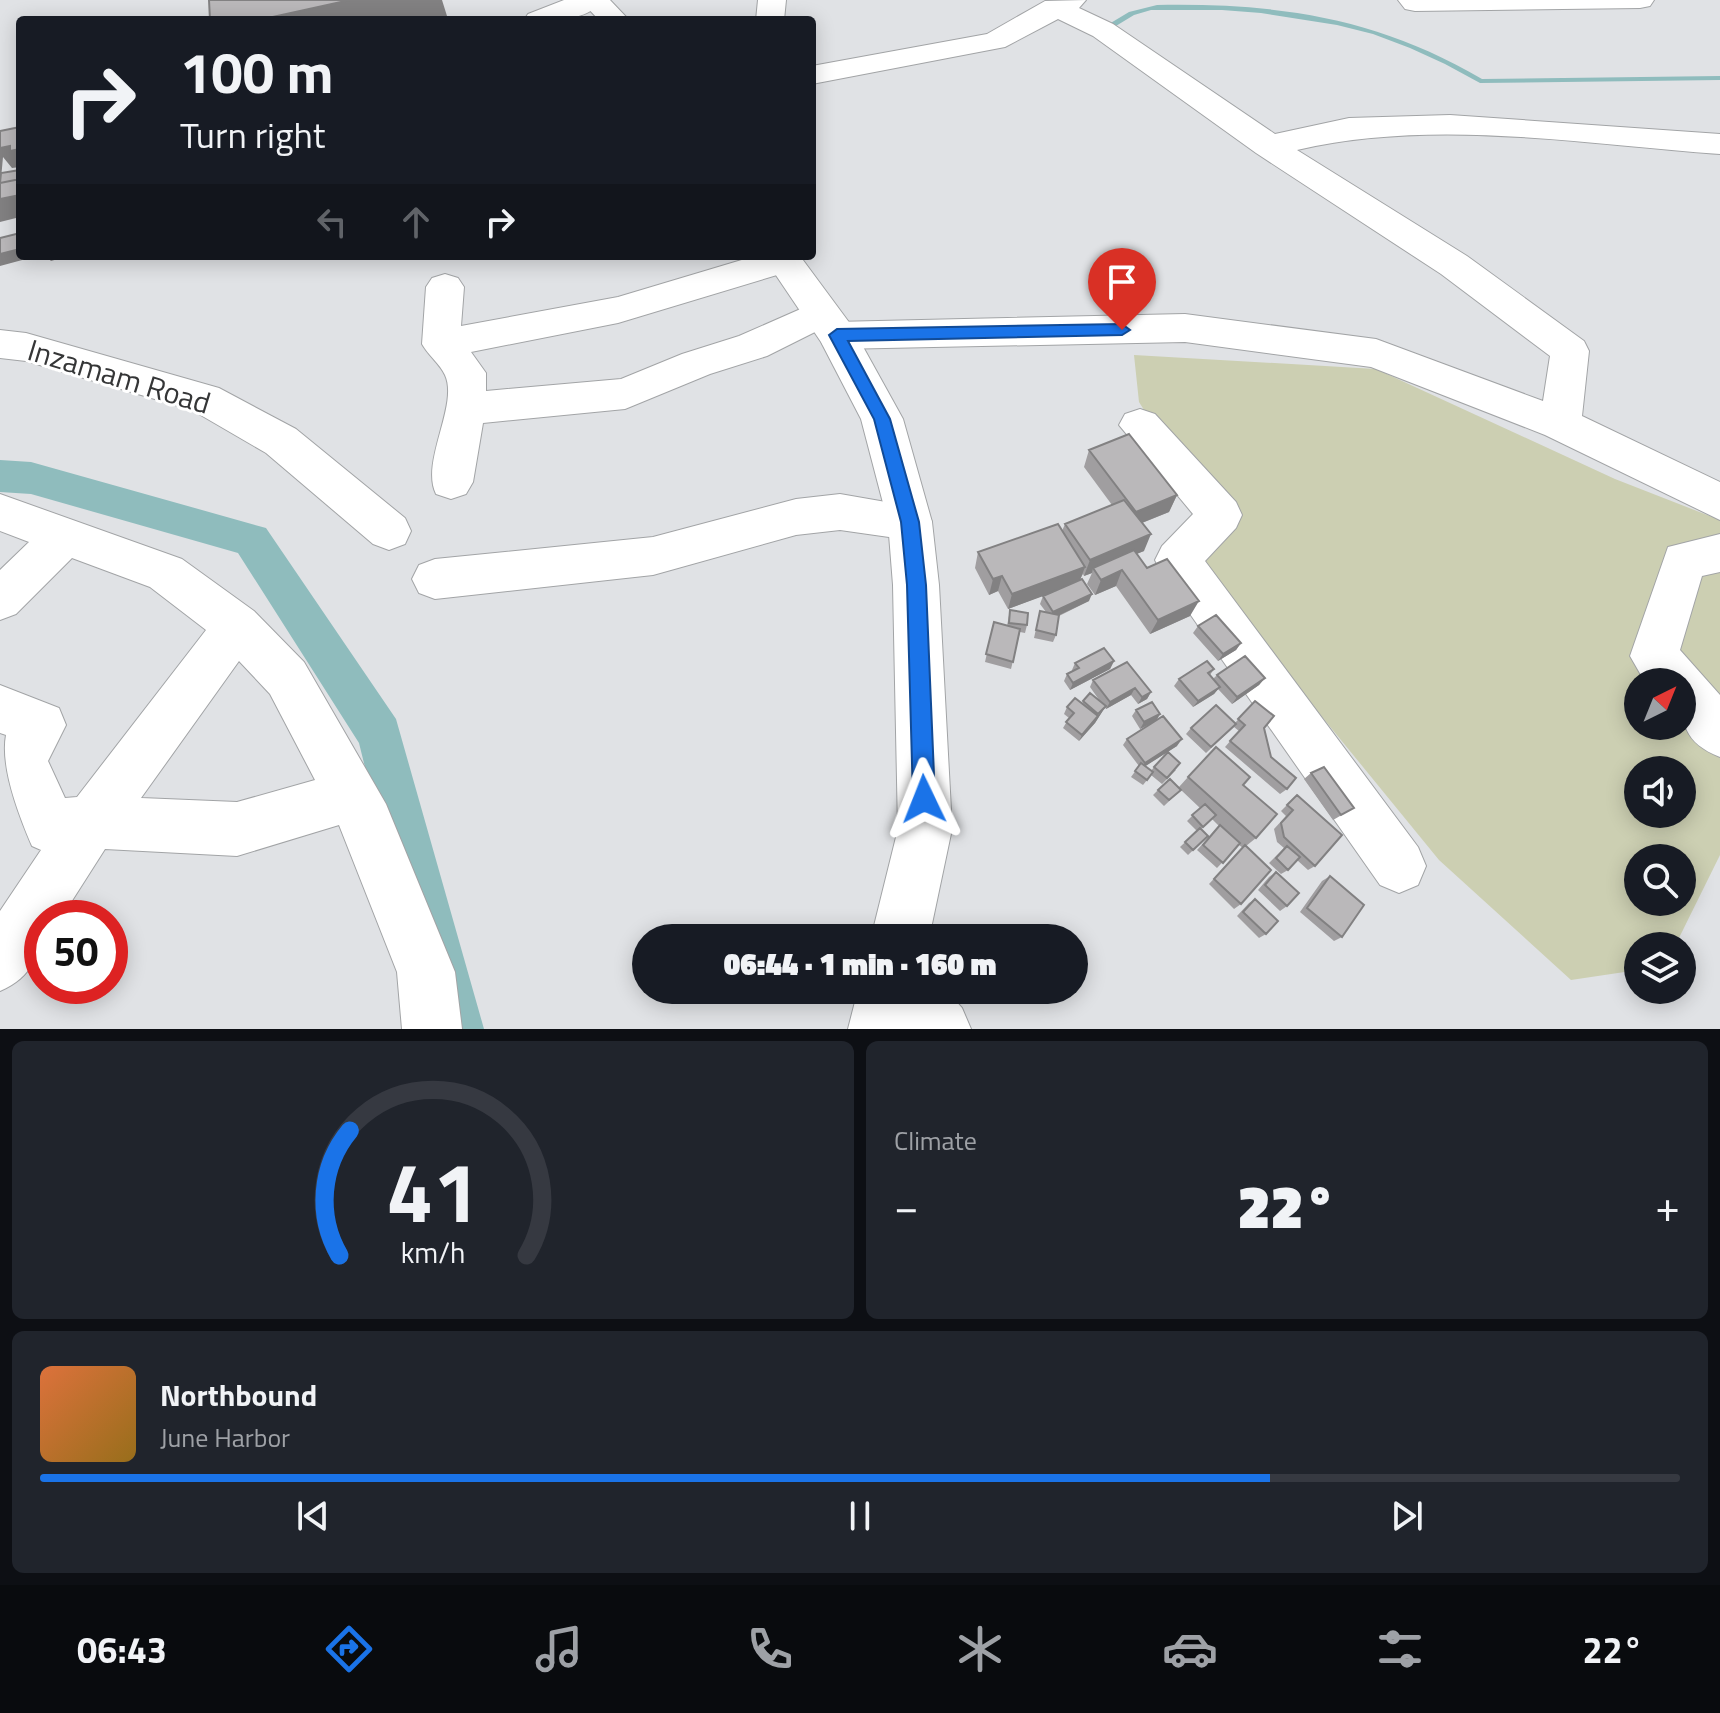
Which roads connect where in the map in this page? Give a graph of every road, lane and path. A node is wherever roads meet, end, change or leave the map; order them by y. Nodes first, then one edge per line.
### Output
1 (592, 0) edge
2 (1412, 0) edge
3 (1640, 0) edge
4 (1064, 4) edge
5 (549, 16) edge
6 (610, 16) edge
7 (816, 74) edge
8 (1720, 144) edge
9 (1268, 146) junction
10 (776, 260) edge
11 (783, 260) edge
12 (445, 287) dead end
13 (829, 324) junction
14 (0, 344) edge
15 (441, 344) junction
16 (465, 409) junction
17 (1560, 424) junction
18 (1140, 425) dead end
19 (451, 482) dead end
20 (1720, 502) edge
21 (0, 512) edge
22 (910, 522) junction
23 (389, 531) dead end
24 (66, 535) junction
25 (1720, 553) edge
26 (435, 579) dead end
27 (0, 600) edge
28 (237, 626) junction
29 (1664, 668) edge
30 (1696, 705) edge
31 (0, 709) edge
32 (1720, 733) edge
33 (352, 795) junction
34 (91, 822) junction
35 (1399, 866) dead end
36 (903, 924) edge
37 (0, 962) edge
38 (884, 1004) edge
39 (919, 1004) edge
40 (432, 1029) edge
41 (878, 1029) edge
42 (941, 1029) edge

1 - 5 street
1 - 6 street
2 - 3 street
4 - 7 street
4 - 9 street
8 - 9 street
9 - 17 street
10 - 15 street
11 - 13 street
12 - 15 street
13 - 16 street
13 - 17 street
13 - 22 street
14 - 23 street, Inzamam Road
15 - 16 street
16 - 19 street
17 - 20 street
18 - 35 street
21 - 24 street
22 - 26 street
22 - 36 street
24 - 27 street
24 - 28 street
25 - 29 street
28 - 33 street
28 - 34 street
30 - 32 street
31 - 34 street
33 - 34 street
33 - 40 street
34 - 37 street
38 - 41 street
39 - 42 street

